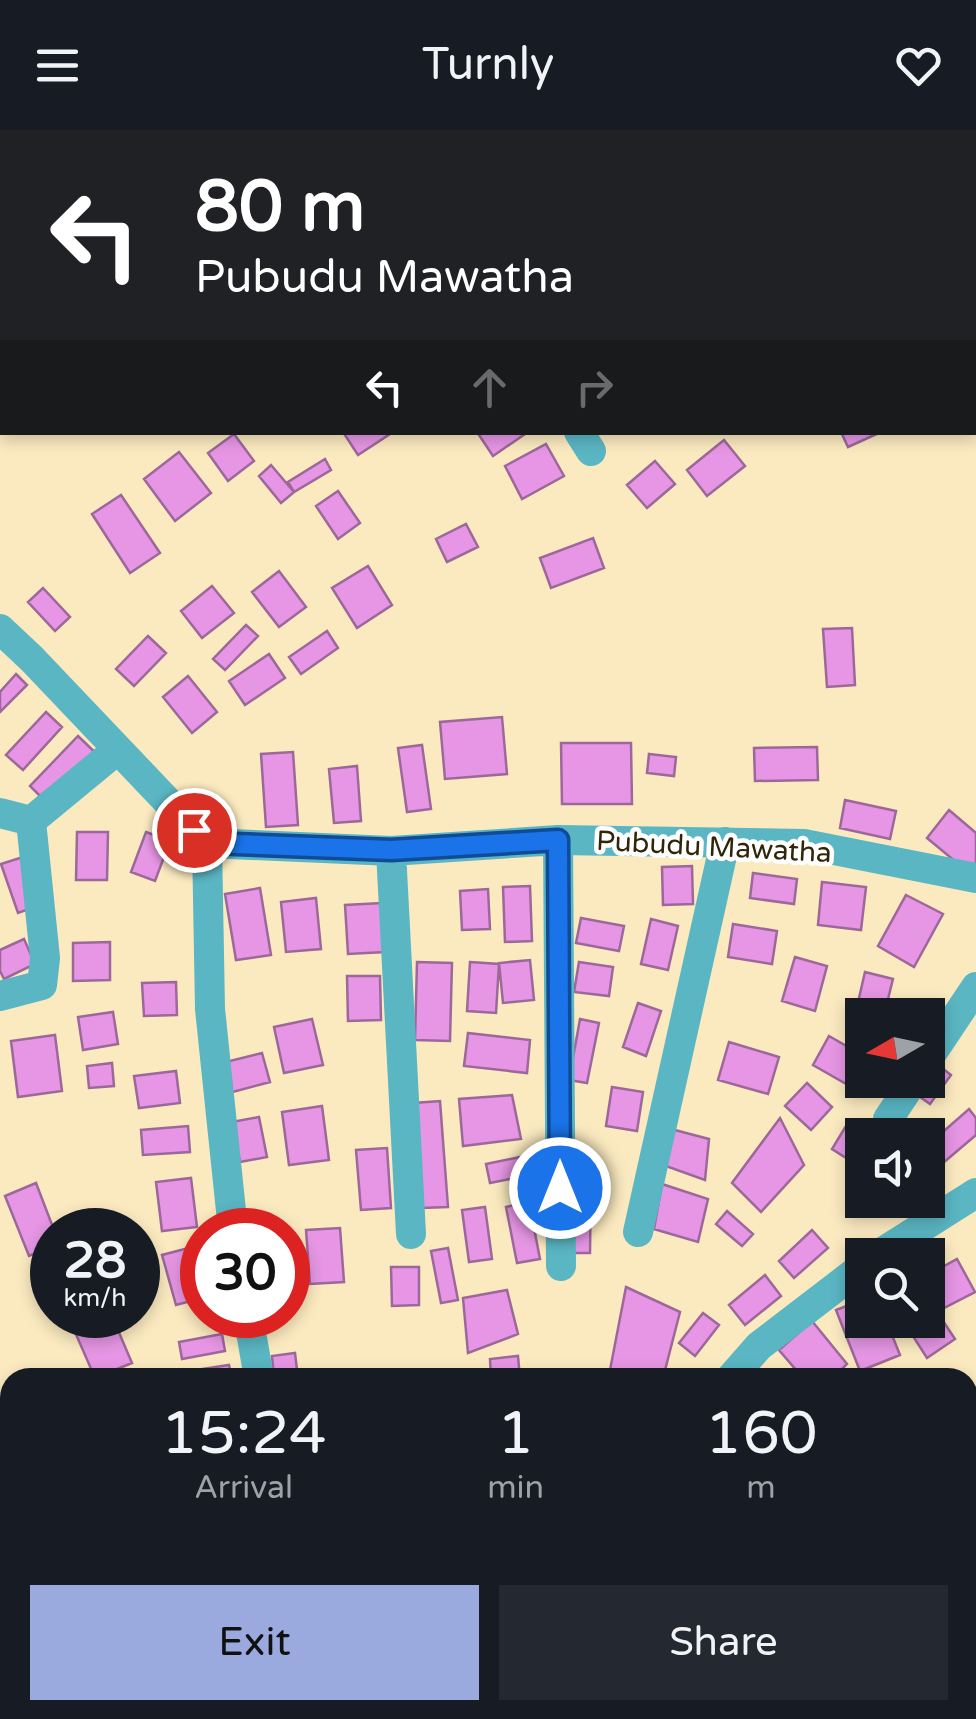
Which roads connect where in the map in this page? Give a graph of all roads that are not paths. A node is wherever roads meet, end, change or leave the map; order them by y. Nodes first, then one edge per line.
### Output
1 (0, 629) edge
2 (117, 750) junction
3 (0, 813) edge
4 (31, 821) junction
5 (558, 840) junction
6 (726, 842) junction
7 (208, 843) junction
8 (391, 850) junction
9 (976, 878) edge
10 (976, 987) edge
11 (0, 996) edge
12 (945, 1034) edge
13 (976, 1193) edge
14 (232, 1208) edge
15 (638, 1232) dead end
16 (410, 1234) dead end
17 (905, 1238) edge
18 (561, 1266) dead end
19 (845, 1280) edge
20 (252, 1338) edge
21 (258, 1368) edge
22 (740, 1368) edge

1 - 2 street
2 - 4 street
2 - 7 street
3 - 4 street
4 - 11 street
5 - 6 street, Pubudu Mawatha
5 - 8 street, Pubudu Mawatha
5 - 18 street
6 - 9 street, Pubudu Mawatha
6 - 15 street
7 - 8 street, Pubudu Mawatha
7 - 14 street
8 - 16 street
10 - 12 street
13 - 17 street
19 - 22 street
20 - 21 street

